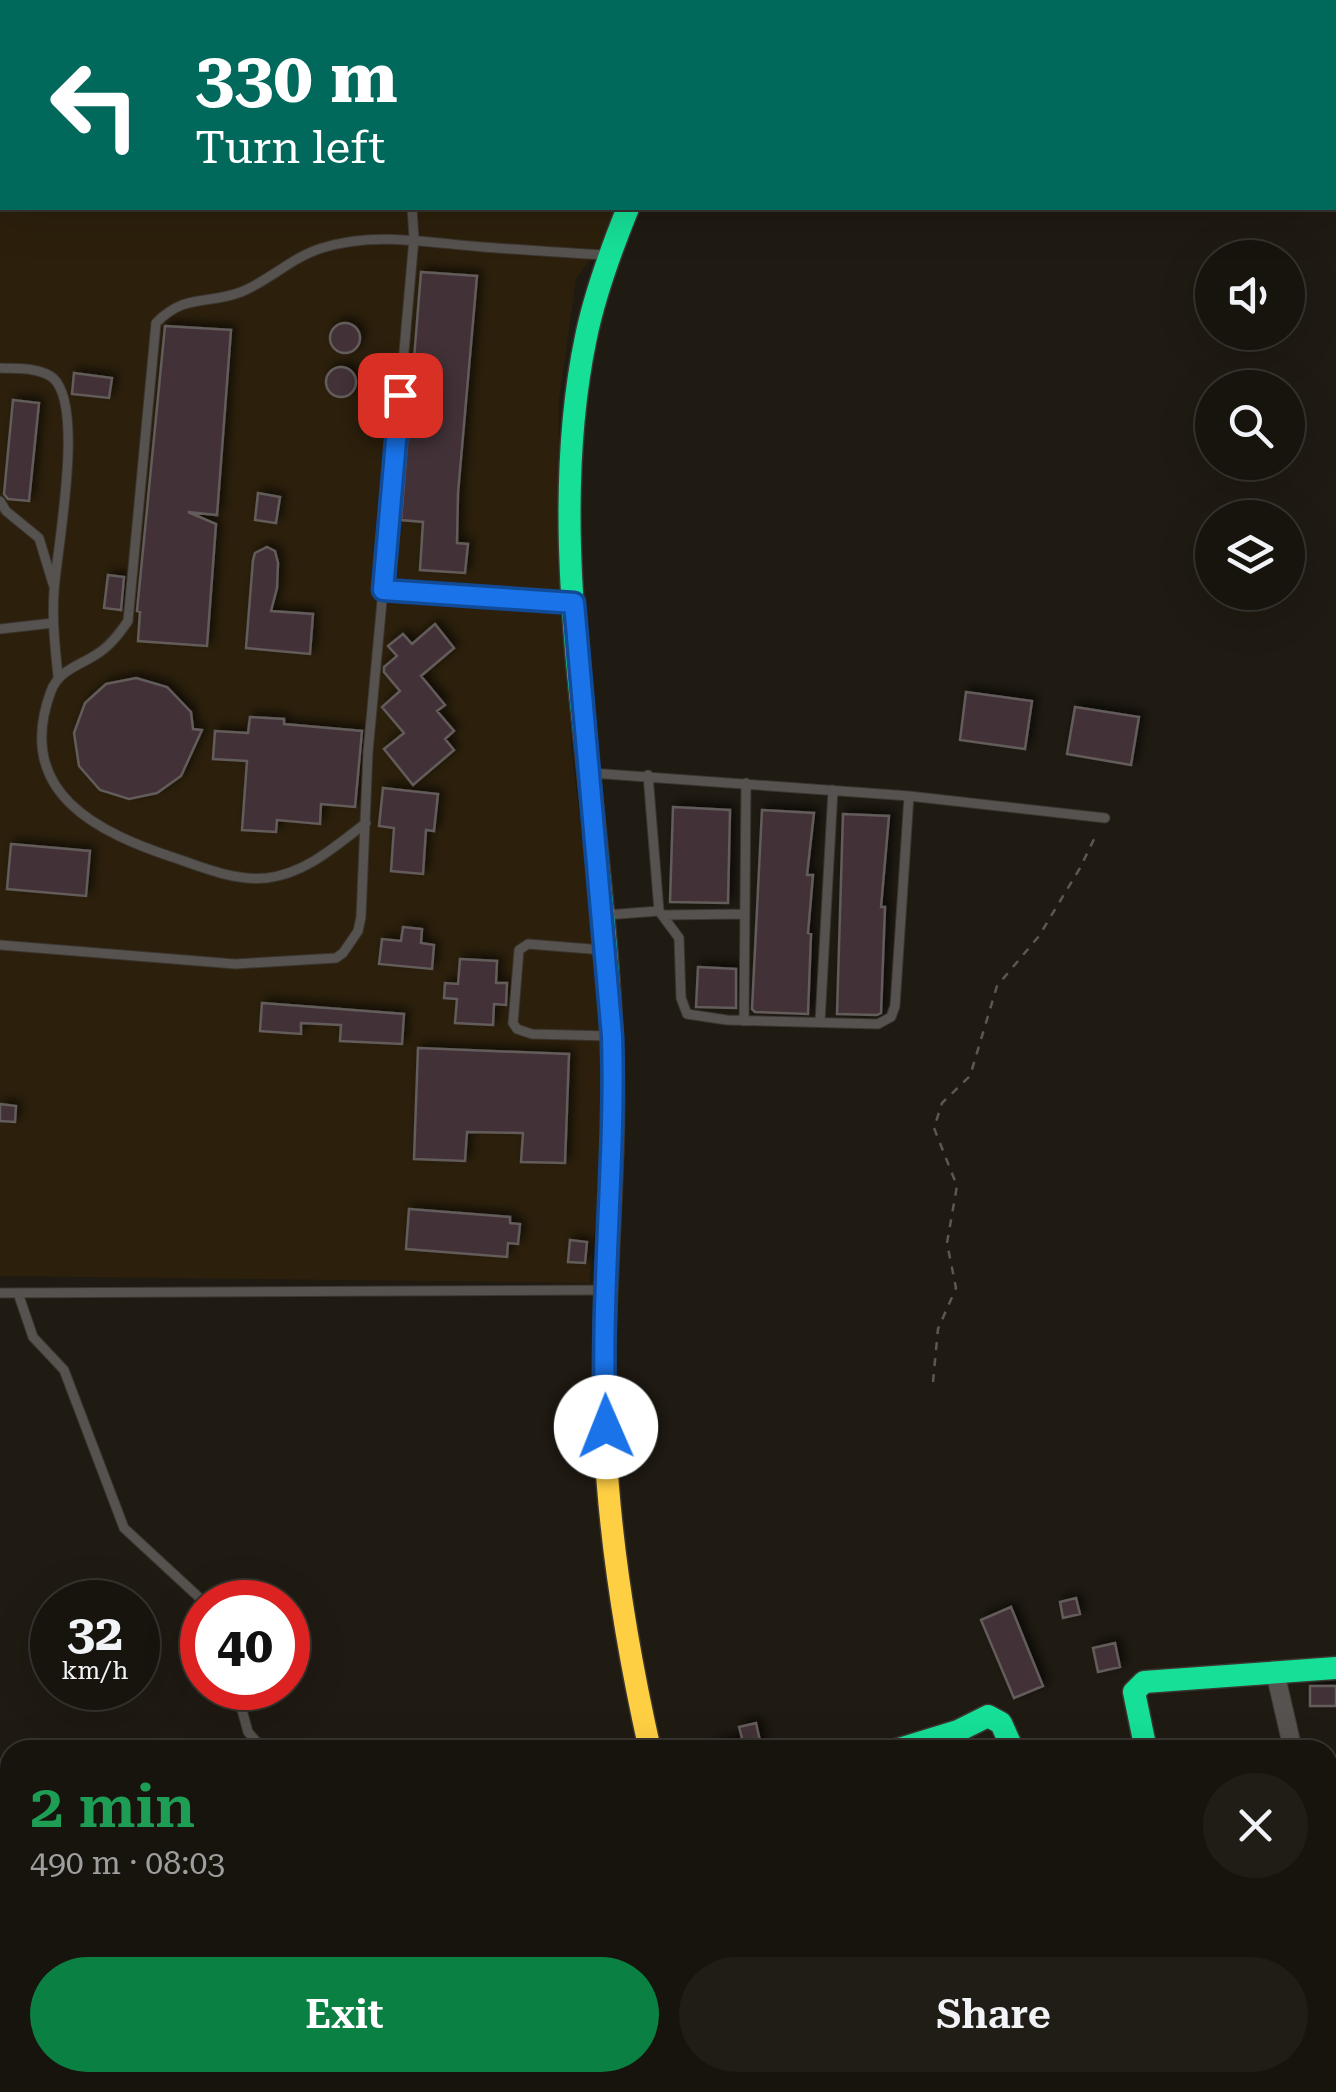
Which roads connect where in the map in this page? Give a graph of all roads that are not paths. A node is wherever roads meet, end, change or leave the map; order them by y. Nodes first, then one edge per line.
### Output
1 (412, 210) edge
2 (627, 210) edge
3 (414, 238) junction
4 (609, 256) junction
5 (0, 368) edge
6 (0, 501) edge
7 (54, 589) junction
8 (383, 590) junction
9 (574, 603) junction
10 (52, 623) junction
11 (0, 629) edge
12 (58, 676) junction
13 (588, 773) junction
14 (648, 775) junction
15 (746, 783) junction
16 (833, 790) junction
17 (910, 796) junction
18 (1104, 818) road end
19 (366, 822) junction
20 (661, 913) junction
21 (745, 914) junction
22 (604, 915) junction
23 (0, 945) edge
24 (606, 950) junction
25 (744, 1021) junction
26 (820, 1022) junction
27 (612, 1036) junction
28 (606, 1290) junction
29 (0, 1293) edge
30 (18, 1293) junction
31 (180, 1580) edge
32 (1336, 1668) edge
33 (1275, 1672) junction
34 (242, 1710) edge
35 (255, 1740) edge
36 (648, 1740) edge
37 (929, 1740) edge
38 (1009, 1740) edge
39 (1144, 1740) edge
40 (1291, 1740) edge

1 - 3 lane
2 - 4 street
3 - 4 lane
3 - 8 lane
3 - 12 lane
4 - 9 street
5 - 7 lane
6 - 7 lane
7 - 10 lane
8 - 9 lane
8 - 19 lane
9 - 13 street
10 - 11 lane
10 - 12 lane
12 - 19 lane
13 - 14 lane
13 - 22 street
14 - 15 lane
14 - 20 lane
15 - 16 lane
15 - 21 lane
16 - 17 lane
16 - 26 lane
17 - 18 lane
17 - 26 lane
19 - 23 lane
20 - 21 lane
20 - 22 lane
20 - 25 lane
21 - 25 lane
22 - 24 street
24 - 27 street
24 - 27 lane
25 - 26 lane
27 - 28 street
28 - 30 lane
28 - 36 street
29 - 30 lane
30 - 31 lane
32 - 33 street
33 - 39 street
33 - 40 street
34 - 35 lane
37 - 38 street

